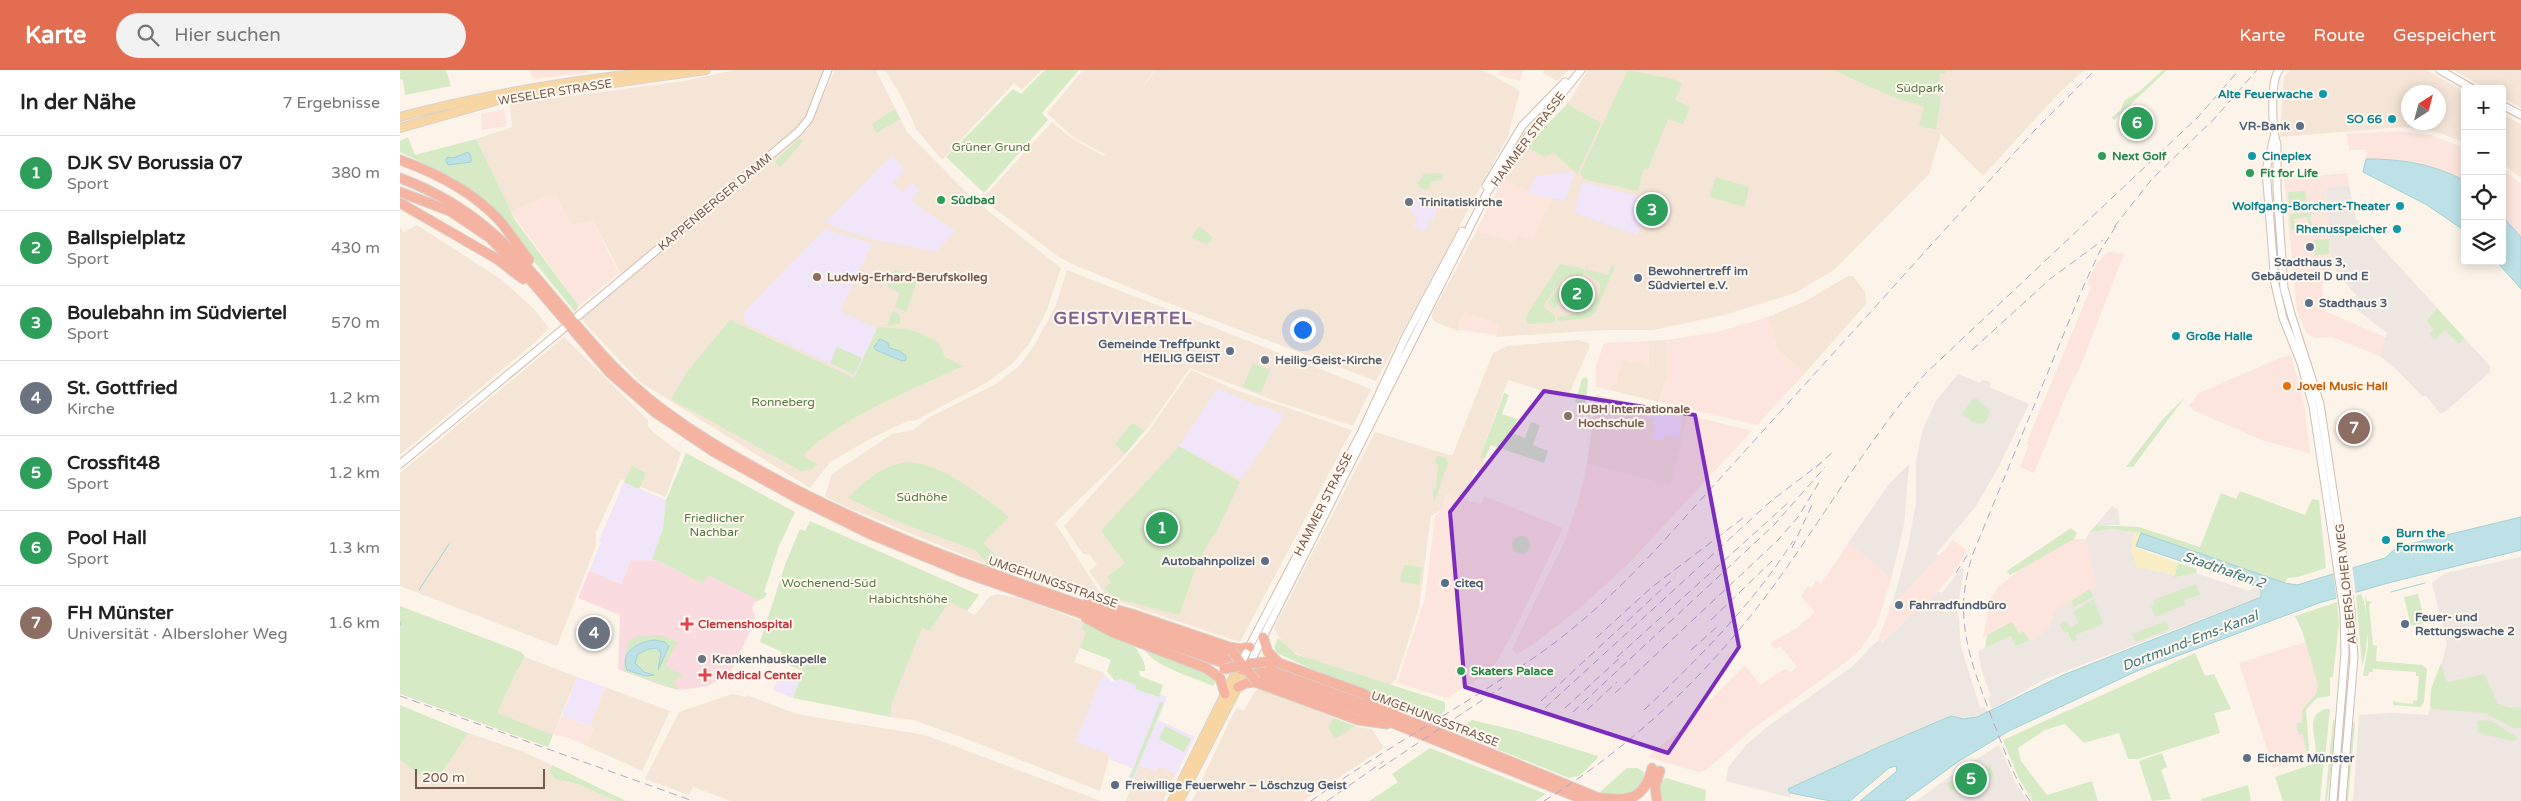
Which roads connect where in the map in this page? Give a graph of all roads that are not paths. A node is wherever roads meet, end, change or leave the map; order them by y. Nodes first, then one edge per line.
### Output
1 (671, 70) edge
2 (706, 70) edge
3 (828, 70) edge
4 (1577, 70) edge
5 (1581, 70) edge
6 (2279, 70) edge
7 (2440, 70) edge
8 (2466, 85) edge
9 (461, 101) junction
10 (2506, 107) edge
11 (464, 110) junction
12 (2521, 115) edge
13 (400, 117) edge
14 (400, 128) edge
15 (400, 156) edge
16 (400, 160) edge
17 (418, 167) junction
18 (400, 178) edge
19 (400, 192) edge
20 (400, 203) edge
21 (550, 291) junction
22 (559, 314) junction
23 (578, 316) dead end
24 (563, 329) dead end
25 (1407, 342) junction
26 (400, 464) edge
27 (1060, 601) junction
28 (2347, 604) junction
29 (1263, 637) junction
30 (1230, 649) junction
31 (1279, 663) junction
32 (1245, 664) junction
33 (1206, 668) junction
34 (1259, 683) junction
35 (1238, 687) junction
36 (1225, 694) junction
37 (1421, 726) junction
38 (1407, 728) junction
39 (1579, 799) edge
40 (1602, 799) edge
41 (1172, 801) edge
42 (1179, 801) edge
43 (1587, 801) edge
44 (1657, 801) edge
45 (2333, 801) edge
46 (2342, 801) edge

1 - 9 main road, WESELER STRASSE
2 - 11 main road, WESELER STRASSE
3 - 23 main road, KAPPENBERGER DAMM
4 - 25 main road, HAMMER STRASSE
5 - 25 main road, HAMMER STRASSE
6 - 28 main road, ALBERSLOHER WEG
7 - 8 main road
9 - 11 main road
9 - 13 main road, WESELER STRASSE
10 - 12 main road
11 - 14 main road, WESELER STRASSE
15 - 17 highway
16 - 17 highway
17 - 21 highway
18 - 21 highway
19 - 22 highway
20 - 22 highway
21 - 27 highway, UMGEHUNGSSTRASSE
22 - 27 highway, UMGEHUNGSSTRASSE
24 - 26 main road
25 - 29 main road, HAMMER STRASSE
25 - 32 main road, HAMMER STRASSE
27 - 30 highway
27 - 33 highway
27 - 37 highway, UMGEHUNGSSTRASSE
27 - 38 highway, UMGEHUNGSSTRASSE
28 - 45 main road, ALBERSLOHER WEG
28 - 46 main road, ALBERSLOHER WEG
29 - 31 highway
29 - 32 main road, HAMMER STRASSE
30 - 32 highway, bridge
30 - 32 highway
31 - 32 highway, bridge
31 - 37 highway
32 - 33 highway, bridge
32 - 34 highway, bridge
32 - 35 main road, HAMMER STRASSE
32 - 36 main road, HAMMER STRASSE
33 - 36 highway
34 - 35 highway
34 - 38 highway
35 - 42 main road, HAMMER STRASSE
36 - 41 main road, HAMMER STRASSE
37 - 40 highway, UMGEHUNGSSTRASSE
38 - 39 highway, UMGEHUNGSSTRASSE
39 - 43 highway, UMGEHUNGSSTRASSE
40 - 44 highway, UMGEHUNGSSTRASSE

